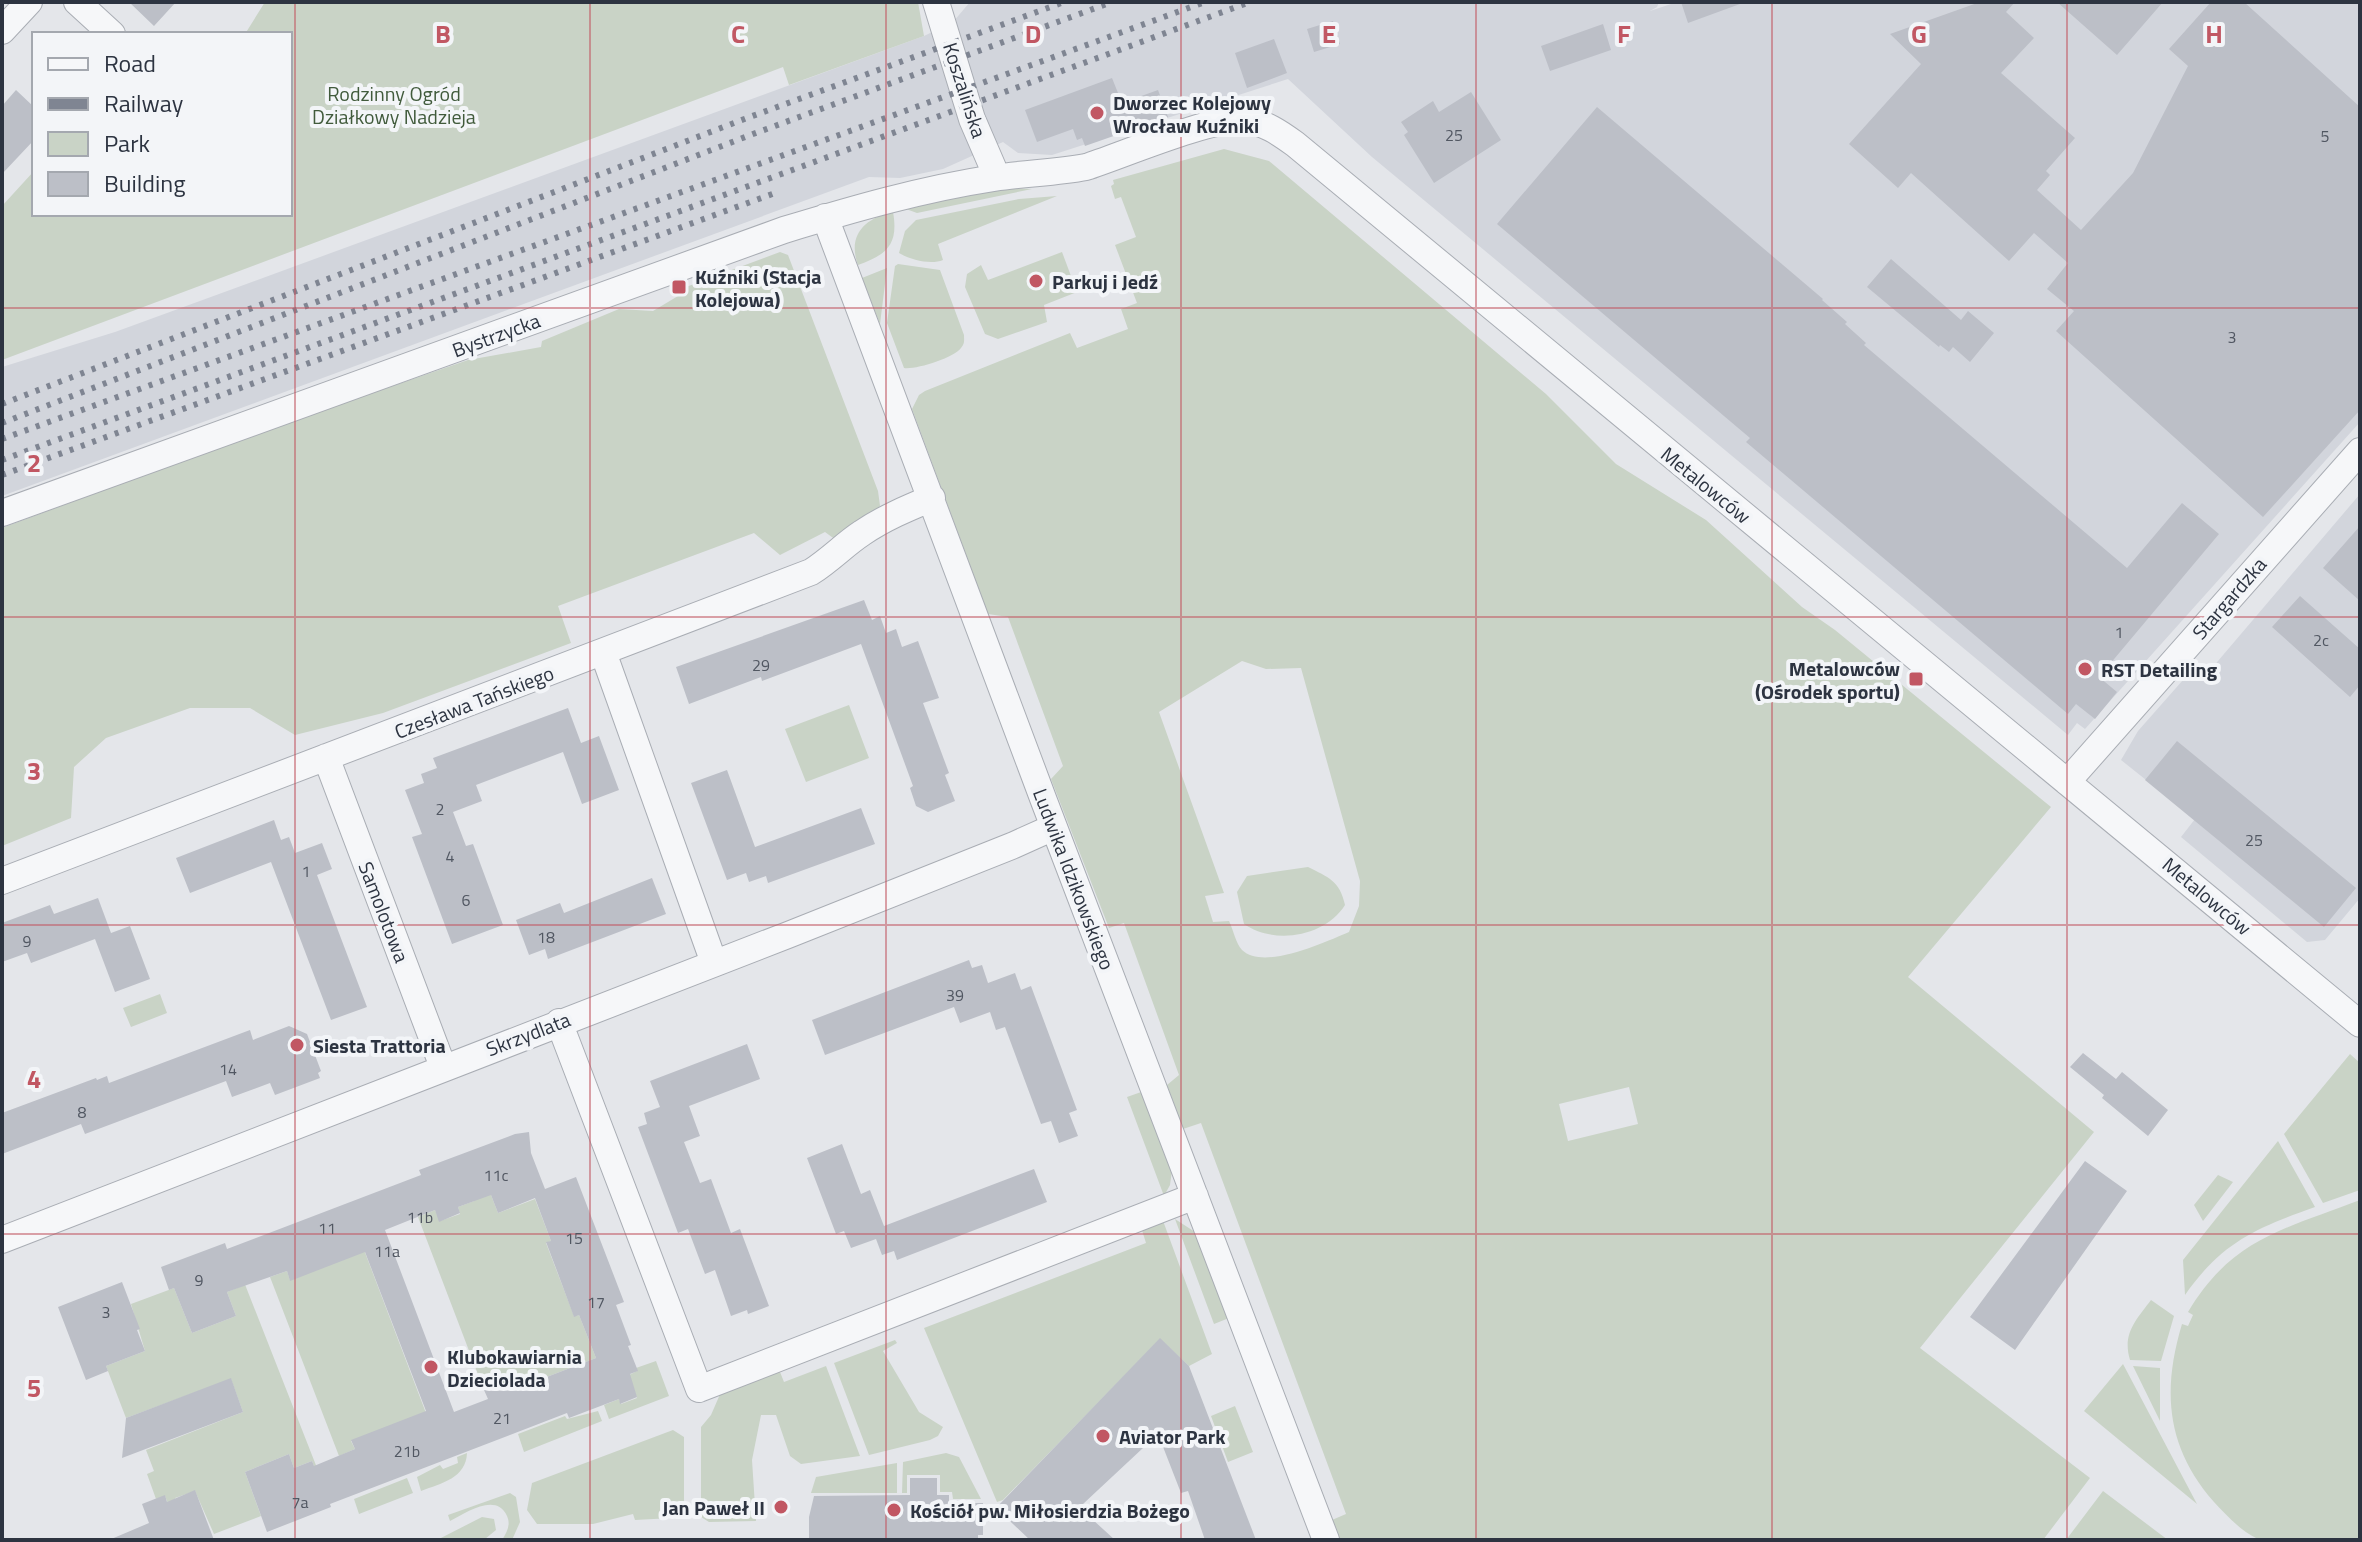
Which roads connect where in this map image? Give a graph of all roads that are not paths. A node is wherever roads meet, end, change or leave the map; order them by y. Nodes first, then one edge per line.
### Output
1 (29, 2) edge
2 (77, 2) edge
3 (936, 2) edge
4 (2, 31) edge
5 (110, 32) edge
6 (997, 177) junction
7 (825, 217) junction
8 (2360, 451) edge
9 (932, 498) junction
10 (2, 513) edge
11 (603, 652) junction
12 (326, 757) junction
13 (2067, 782) junction
14 (1054, 827) junction
15 (2, 881) edge
16 (714, 963) junction
17 (559, 1022) junction
18 (2360, 1024) edge
19 (443, 1067) junction
20 (1195, 1196) junction
21 (2, 1240) edge
22 (1326, 1540) edge

1 - 4 street
2 - 5 street
3 - 6 street, Koszalińska
6 - 7 street, Bystrzycka
6 - 13 street, Metalowców
7 - 9 street, Ludwika Idzikowskiego
7 - 10 street, Bystrzycka
8 - 13 street, Stargardzka
9 - 11 street, Czesława Tańskiego
9 - 14 street, Ludwika Idzikowskiego
11 - 12 street, Czesława Tańskiego
11 - 16 street
12 - 15 street, Czesława Tańskiego
12 - 19 street, Samolotowa
13 - 18 street, Metalowców
14 - 16 street, Skrzydlata
14 - 20 street, Ludwika Idzikowskiego
16 - 17 street, Skrzydlata
17 - 19 street, Skrzydlata
17 - 20 street
19 - 21 street, Skrzydlata
20 - 22 street, Ludwika Idzikowskiego

